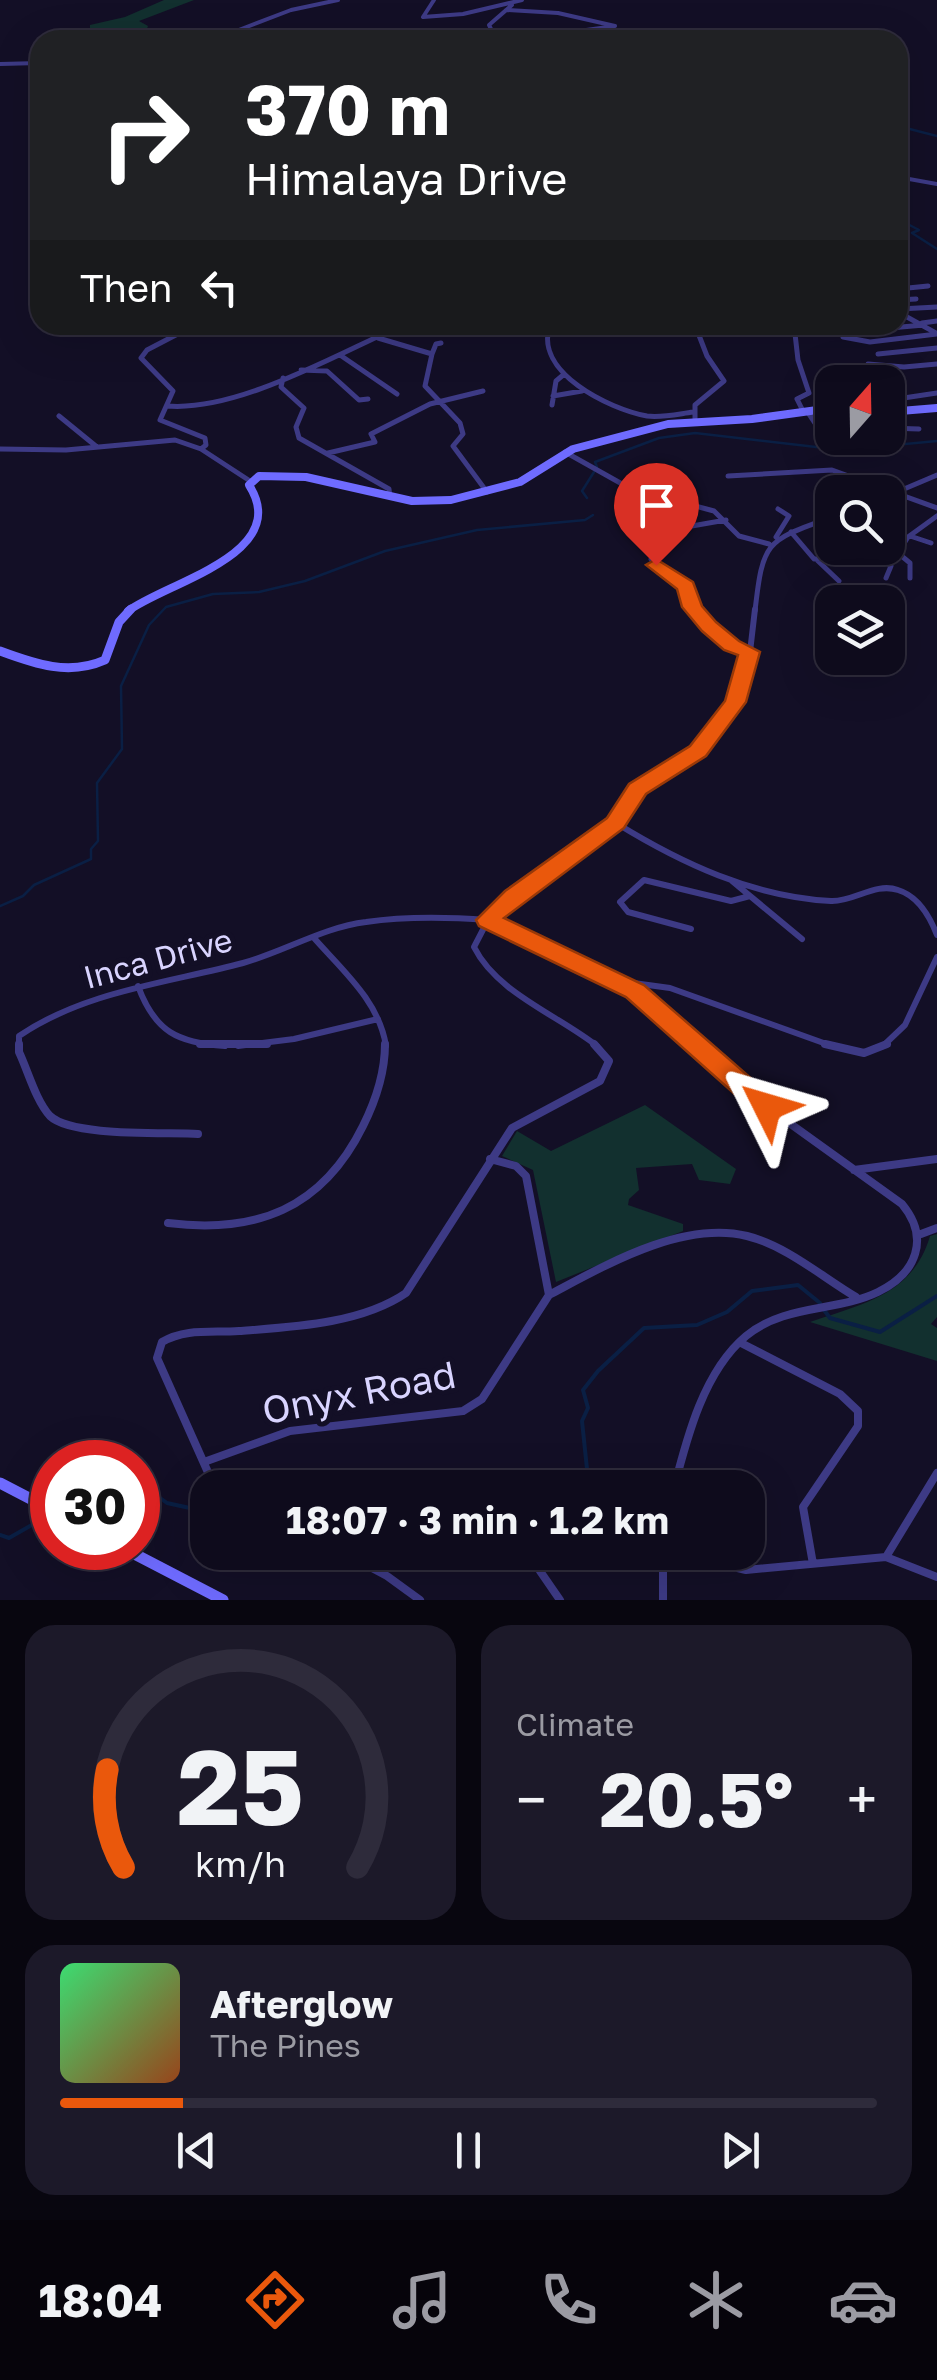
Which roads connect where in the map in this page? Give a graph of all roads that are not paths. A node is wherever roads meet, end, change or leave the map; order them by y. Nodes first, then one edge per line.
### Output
1 (338, 0) edge
2 (434, 0) edge
3 (522, 0) edge
4 (512, 5) junction
5 (506, 10) junction
6 (237, 30) edge
7 (492, 30) edge
8 (588, 30) edge
9 (30, 63) edge
10 (0, 64) edge
11 (908, 180) edge
12 (937, 184) edge
13 (928, 286) dead end
14 (908, 288) edge
15 (916, 298) dead end
16 (908, 299) edge
17 (937, 307) edge
18 (908, 310) edge
19 (908, 316) edge
20 (937, 321) edge
21 (922, 324) junction
22 (908, 326) edge
23 (936, 333) edge
24 (177, 335) edge
25 (383, 335) edge
26 (547, 335) edge
27 (698, 335) edge
28 (795, 335) edge
29 (844, 337) dead end
30 (377, 338) junction
31 (441, 343) dead end
32 (937, 348) edge
33 (339, 354) junction
34 (432, 354) junction
35 (878, 354) dead end
36 (868, 364) dead end
37 (937, 364) edge
38 (301, 370) junction
39 (563, 376) junction
40 (284, 377) junction
41 (483, 391) dead end
42 (584, 391) junction
43 (937, 393) edge
44 (397, 394) dead end
45 (553, 396) junction
46 (905, 398) edge
47 (368, 399) dead end
48 (438, 402) junction
49 (167, 406) junction
50 (552, 406) dead end
51 (937, 408) edge
52 (815, 409) edge
53 (805, 410) junction
54 (905, 411) edge
55 (60, 416) dead end
56 (694, 417) junction
57 (815, 424) edge
58 (905, 428) edge
59 (918, 428) dead end
60 (98, 447) junction
61 (0, 449) edge
62 (201, 449) junction
63 (564, 452) junction
64 (327, 453) junction
65 (846, 475) edge
66 (728, 476) dead end
67 (937, 476) edge
68 (250, 481) junction
69 (905, 487) edge
70 (488, 492) junction
71 (905, 496) edge
72 (390, 497) junction
73 (935, 506) edge
74 (778, 508) dead end
75 (919, 510) dead end
76 (913, 516) dead end
77 (937, 516) edge
78 (726, 520) junction
79 (926, 522) junction
80 (815, 523) edge
81 (792, 532) junction
82 (909, 535) junction
83 (772, 541) junction
84 (905, 542) edge
85 (930, 542) dead end
86 (815, 559) edge
87 (905, 559) edge
88 (822, 565) edge
89 (889, 565) edge
90 (886, 578) dead end
91 (910, 578) dead end
92 (838, 580) dead end
93 (0, 651) edge
94 (750, 652) junction
95 (616, 823) junction
96 (727, 877) junction
97 (750, 896) junction
98 (933, 915) edge
99 (488, 920) junction
100 (691, 929) dead end
101 (937, 936) edge
102 (314, 938) junction
103 (802, 939) dead end
104 (937, 957) edge
105 (618, 981) junction
106 (138, 986) junction
107 (378, 1019) junction
108 (198, 1134) dead end
109 (937, 1158) edge
110 (490, 1159) junction
111 (852, 1170) junction
112 (168, 1223) dead end
113 (937, 1228) edge
114 (921, 1234) junction
115 (549, 1295) junction
116 (857, 1298) junction
117 (740, 1343) junction
118 (204, 1462) junction
119 (208, 1470) edge
120 (679, 1470) edge
121 (937, 1473) edge
122 (0, 1483) edge
123 (30, 1499) edge
124 (886, 1556) junction
125 (813, 1564) junction
126 (160, 1567) edge
127 (765, 1567) edge
128 (376, 1570) edge
129 (540, 1570) edge
130 (663, 1570) edge
131 (937, 1578) edge
132 (223, 1600) edge
133 (420, 1600) edge
134 (560, 1600) edge
135 (663, 1600) edge

1 - 6 street
2 - 4 street
3 - 4 street
4 - 5 street
5 - 7 street
5 - 8 street
9 - 10 street
11 - 12 street
13 - 14 street
15 - 16 street
17 - 18 street
19 - 21 street
20 - 21 street
21 - 22 street
21 - 23 street
23 - 29 street
24 - 49 street
25 - 30 street
26 - 39 street
27 - 56 street
28 - 53 street
30 - 33 street
30 - 34 street
31 - 34 street
32 - 35 street
33 - 38 street
33 - 44 street
34 - 48 street
36 - 37 street
38 - 40 street
38 - 47 street
39 - 42 street
39 - 45 street
40 - 49 street
40 - 64 street
41 - 48 street
42 - 45 street
42 - 56 street
43 - 46 street
45 - 50 street
48 - 64 street
48 - 70 street
49 - 62 street
51 - 54 street
52 - 53 street
53 - 56 street
53 - 57 street
55 - 60 street
56 - 63 street
58 - 59 street
60 - 61 street
60 - 62 street
62 - 68 street
63 - 70 street
63 - 78 street
64 - 72 street
65 - 66 street
67 - 69 street
68 - 72 street
68 - 93 street
70 - 72 street
71 - 73 street
73 - 75 street
74 - 83 street
76 - 79 street
77 - 79 street
78 - 83 street
78 - 94 street
79 - 82 street
80 - 81 street
81 - 83 street
81 - 86 street
82 - 84 street
82 - 85 street
83 - 94 street
87 - 91 street
88 - 92 street
89 - 90 street
94 - 95 street
95 - 96 street
95 - 99 street
96 - 97 street
96 - 98 street
97 - 100 street
97 - 103 street
98 - 101 street
99 - 102 street, Inca Drive
99 - 105 street
99 - 110 street
102 - 106 street, Inca Drive
102 - 107 street
104 - 105 street
105 - 111 street
106 - 107 street
106 - 108 street, Inca Drive
107 - 112 street
109 - 111 street
110 - 115 street
110 - 118 street
111 - 114 street
113 - 114 street
114 - 116 street
115 - 116 street
115 - 118 street, Onyx Road
116 - 117 street
117 - 120 street
117 - 125 street
118 - 119 street
121 - 124 street
122 - 123 street
124 - 125 street
124 - 131 street
125 - 127 street
126 - 132 street
128 - 133 street
129 - 134 street
130 - 135 street

